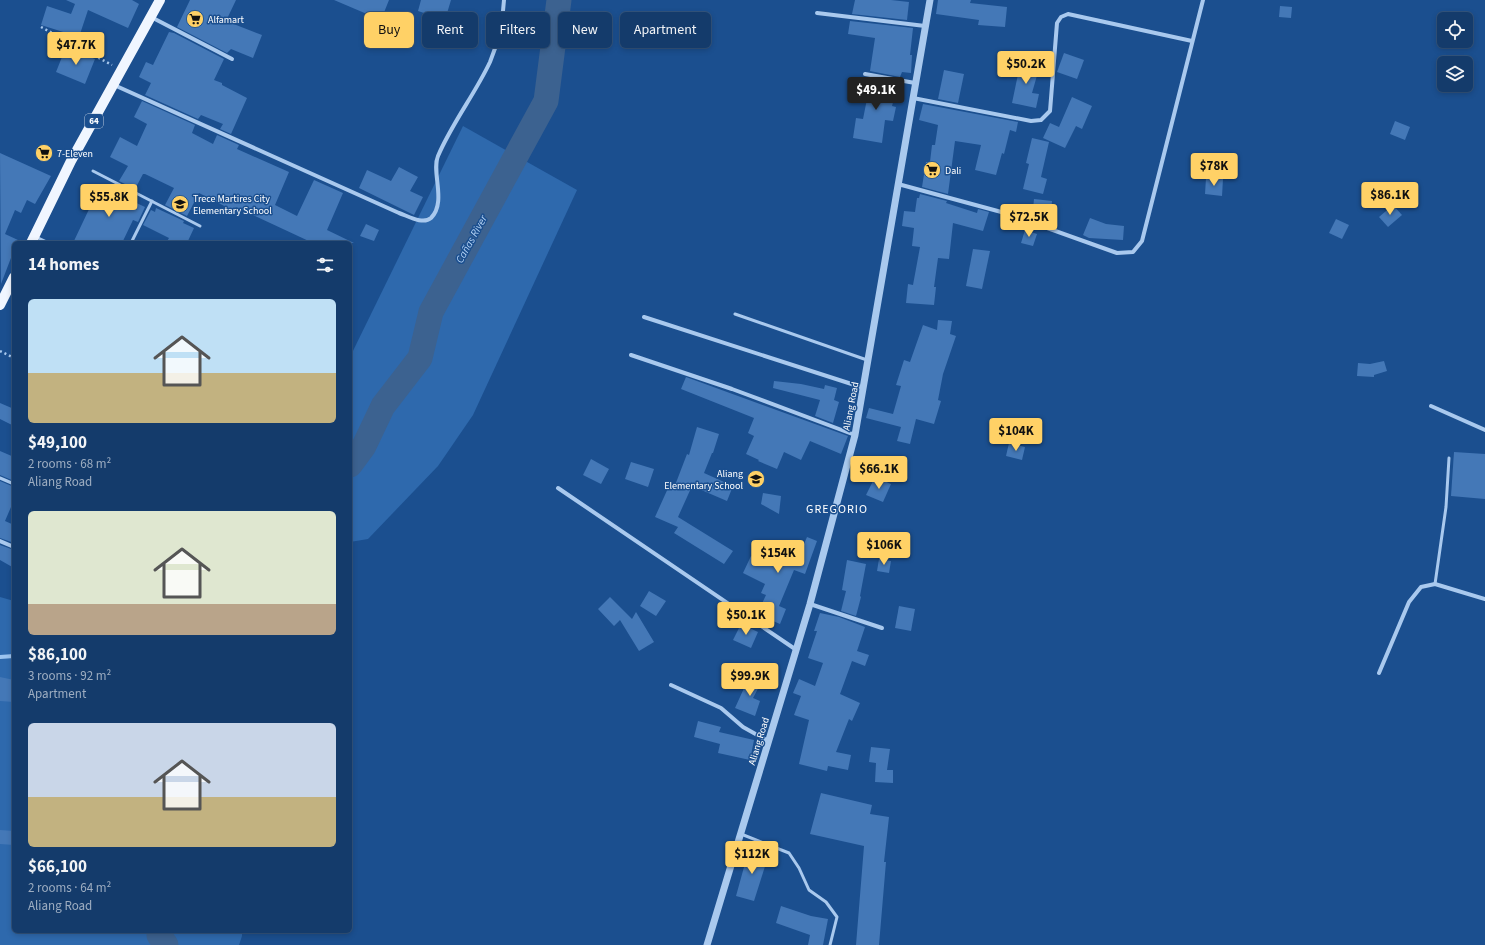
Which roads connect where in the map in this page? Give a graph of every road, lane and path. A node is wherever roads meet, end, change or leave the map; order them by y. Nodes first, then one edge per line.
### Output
1 (160, 0) edge
2 (504, 0) edge
3 (930, 0) edge
4 (1203, 0) edge
5 (817, 13) dead end
6 (151, 17) junction
7 (925, 26) junction
8 (41, 27) dead end
9 (1192, 41) junction
10 (232, 59) dead end
11 (122, 70) junction
12 (866, 74) dead end
13 (915, 83) junction
14 (114, 85) junction
15 (912, 98) junction
16 (93, 171) dead end
17 (897, 183) junction
18 (152, 201) junction
19 (200, 226) dead end
20 (33, 240) edge
21 (132, 241) edge
22 (12, 281) edge
23 (0, 305) edge
24 (735, 314) dead end
25 (644, 317) dead end
26 (0, 351) edge
27 (631, 355) dead end
28 (12, 357) edge
29 (869, 361) junction
30 (864, 388) junction
31 (1431, 406) dead end
32 (1485, 430) edge
33 (855, 435) junction
34 (1448, 458) dead end
35 (0, 478) edge
36 (12, 483) edge
37 (558, 488) dead end
38 (0, 541) edge
39 (12, 546) edge
40 (1434, 584) junction
41 (1485, 599) edge
42 (810, 604) junction
43 (882, 628) dead end
44 (795, 649) junction
45 (1379, 673) dead end
46 (671, 685) dead end
47 (768, 741) junction
48 (741, 834) junction
49 (708, 945) edge
50 (830, 945) edge

1 - 6 main road, 64
2 - 14 street
3 - 7 street, Aliang Road
4 - 9 street
5 - 7 street
6 - 10 street
6 - 11 main road, 64
7 - 13 street, Aliang Road
8 - 11 path
9 - 15 street
9 - 17 street
11 - 14 main road, 64
12 - 13 street
13 - 15 street, Aliang Road
14 - 20 main road, 64
15 - 17 street, Aliang Road
16 - 18 lane
17 - 29 street, Aliang Road
18 - 19 lane
18 - 21 lane
22 - 23 main road
24 - 29 lane
25 - 30 street
26 - 28 path
27 - 33 street
29 - 30 street, Aliang Road
30 - 33 street, Aliang Road
31 - 32 street
33 - 42 street, Aliang Road
34 - 40 lane
35 - 36 lane
37 - 44 street
38 - 39 street
40 - 41 street
40 - 45 street
42 - 43 street
42 - 44 street, Aliang Road
44 - 47 street, Aliang Road
46 - 47 street
47 - 48 street, Aliang Road
48 - 49 street, Aliang Road
48 - 50 lane

